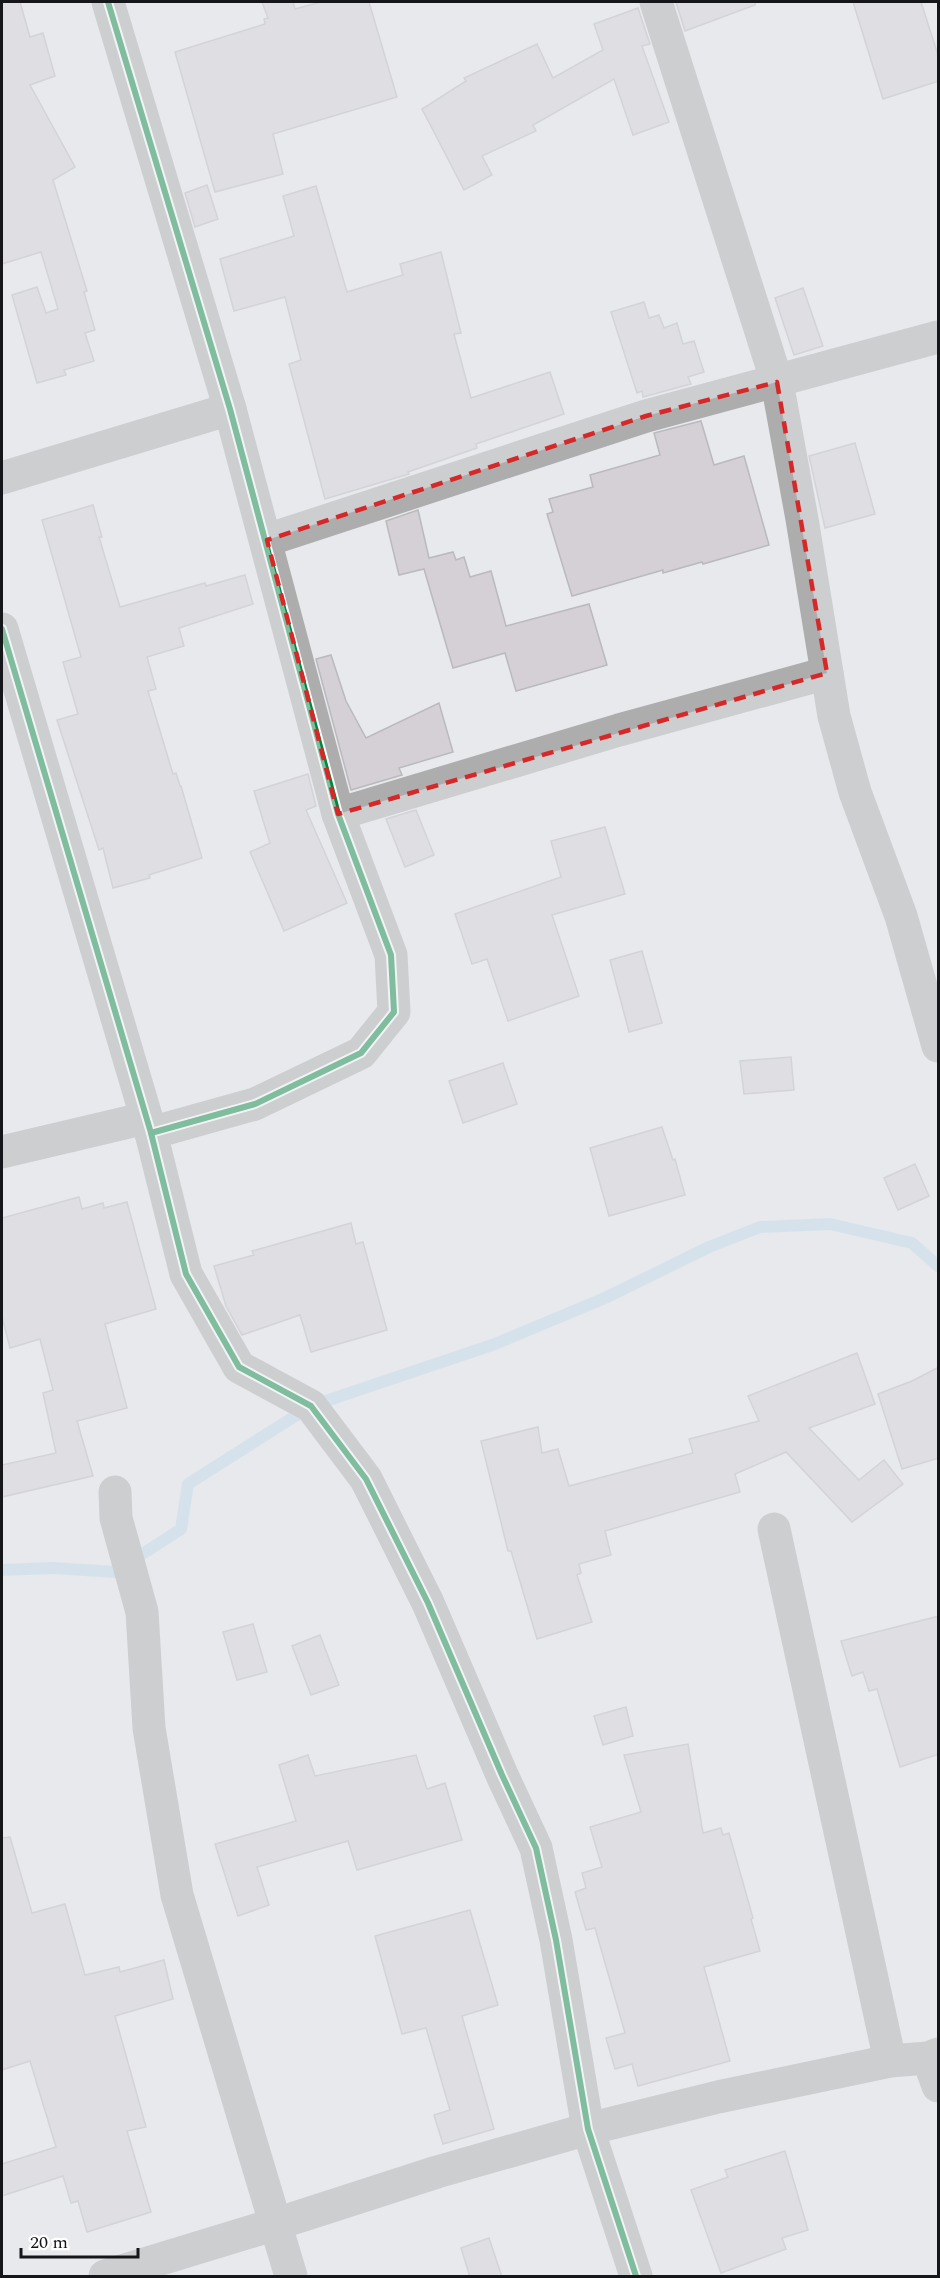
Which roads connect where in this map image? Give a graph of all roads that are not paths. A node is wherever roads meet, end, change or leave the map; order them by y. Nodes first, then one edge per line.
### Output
1 (108, 2) edge
2 (656, 2) edge
3 (939, 337) edge
4 (777, 382) junction
5 (230, 409) junction
6 (2, 478) edge
7 (267, 540) junction
8 (2, 629) edge
9 (827, 673) junction
10 (338, 814) junction
11 (939, 1046) edge
12 (149, 1125) junction
13 (2, 1152) edge
14 (115, 1492) dead end
15 (774, 1529) dead end
16 (890, 2061) junction
17 (935, 2066) edge
18 (588, 2129) junction
19 (276, 2224) junction
20 (105, 2277) edge
21 (291, 2277) edge
22 (636, 2277) edge

1 - 5 street
2 - 4 street
3 - 4 street
4 - 7 street
4 - 9 street
5 - 6 street
5 - 7 street
7 - 10 street
8 - 12 street
9 - 10 street
9 - 11 street
10 - 12 street
12 - 13 street
12 - 18 street
14 - 19 street
15 - 16 street
16 - 17 street
16 - 18 street
18 - 19 street
18 - 22 street
19 - 20 street
19 - 21 street

